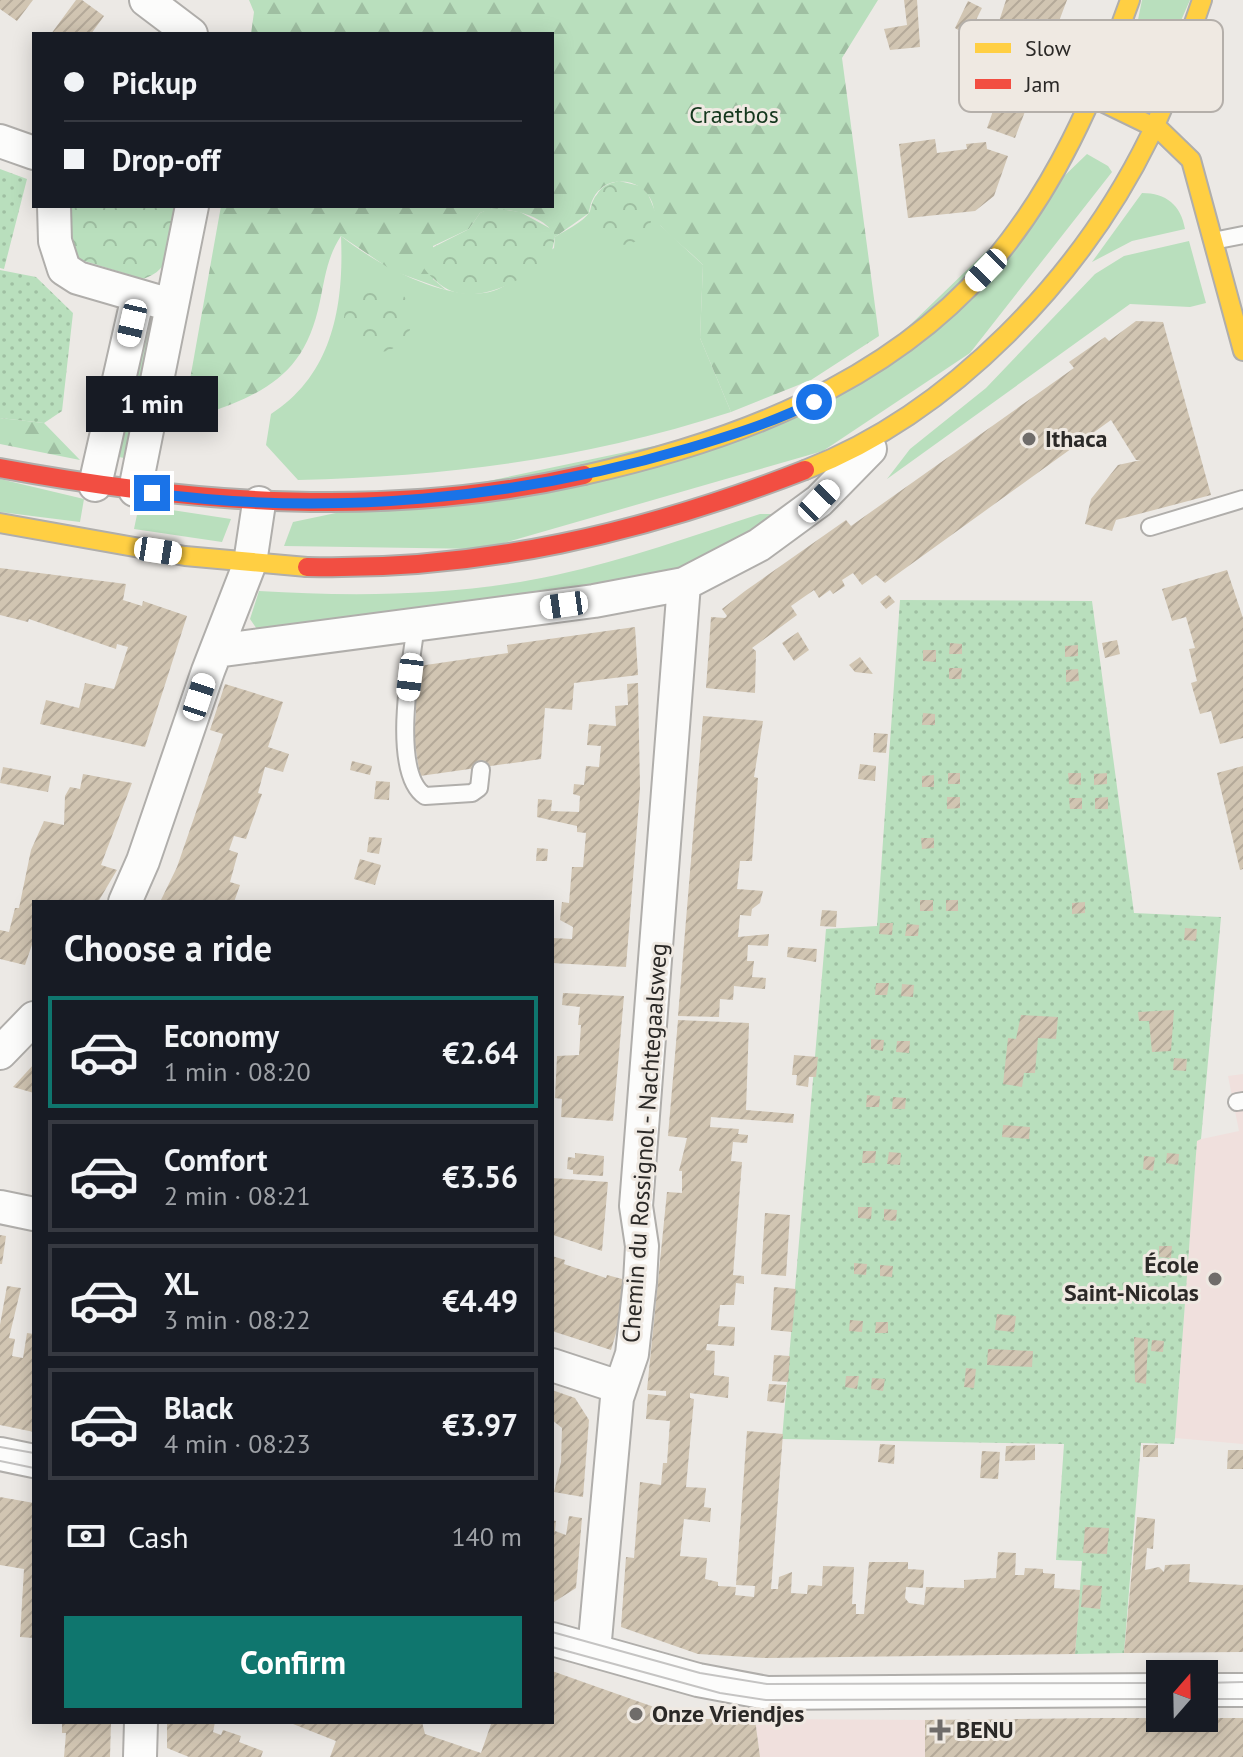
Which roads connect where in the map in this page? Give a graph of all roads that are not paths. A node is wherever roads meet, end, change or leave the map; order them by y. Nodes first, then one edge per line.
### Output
1 (146, 0) edge
2 (1130, 0) edge
3 (1202, 0) edge
4 (1123, 20) edge
5 (1194, 20) edge
6 (188, 32) edge
7 (1087, 112) edge
8 (1125, 112) edge
9 (1159, 112) edge
10 (1154, 125) junction
11 (0, 141) edge
12 (32, 152) edge
13 (54, 208) edge
14 (192, 208) edge
15 (1243, 235) edge
16 (1213, 241) junction
17 (138, 296) junction
18 (171, 306) junction
19 (1243, 351) edge
20 (889, 430) junction
21 (0, 468) edge
22 (94, 492) junction
23 (133, 497) junction
24 (1243, 499) edge
25 (259, 503) junction
26 (0, 523) edge
27 (1150, 527) dead end
28 (250, 563) junction
29 (684, 584) junction
30 (416, 625) junction
31 (216, 651) junction
32 (481, 770) dead end
33 (126, 900) edge
34 (32, 1020) edge
35 (0, 1053) edge
36 (0, 1207) edge
37 (32, 1214) edge
38 (554, 1366) edge
39 (619, 1387) junction
40 (0, 1454) edge
41 (32, 1461) edge
42 (554, 1640) edge
43 (594, 1651) junction
44 (1146, 1690) edge
45 (1218, 1690) edge
46 (1243, 1690) edge
47 (141, 1724) edge
48 (140, 1757) edge

1 - 6 street
2 - 4 street
3 - 5 street
7 - 25 street
8 - 10 street
9 - 10 street
10 - 16 street
10 - 20 street
11 - 12 street
13 - 17 street
14 - 18 street
15 - 16 lane
16 - 19 street
17 - 18 street
17 - 22 street
18 - 23 street
20 - 28 street
20 - 29 street
21 - 22 street
22 - 23 street
23 - 25 street
24 - 27 lane
25 - 28 street
26 - 28 street
28 - 31 street
29 - 30 street
29 - 39 street, Chemin du Rossignol - Nachtegaalsweg
30 - 31 street
30 - 32 lane
31 - 33 street
34 - 35 street
36 - 37 street
38 - 39 street
39 - 43 street, Chemin du Rossignol - Nachtegaalsweg
40 - 41 street
42 - 43 street
43 - 44 street
45 - 46 street
47 - 48 street

